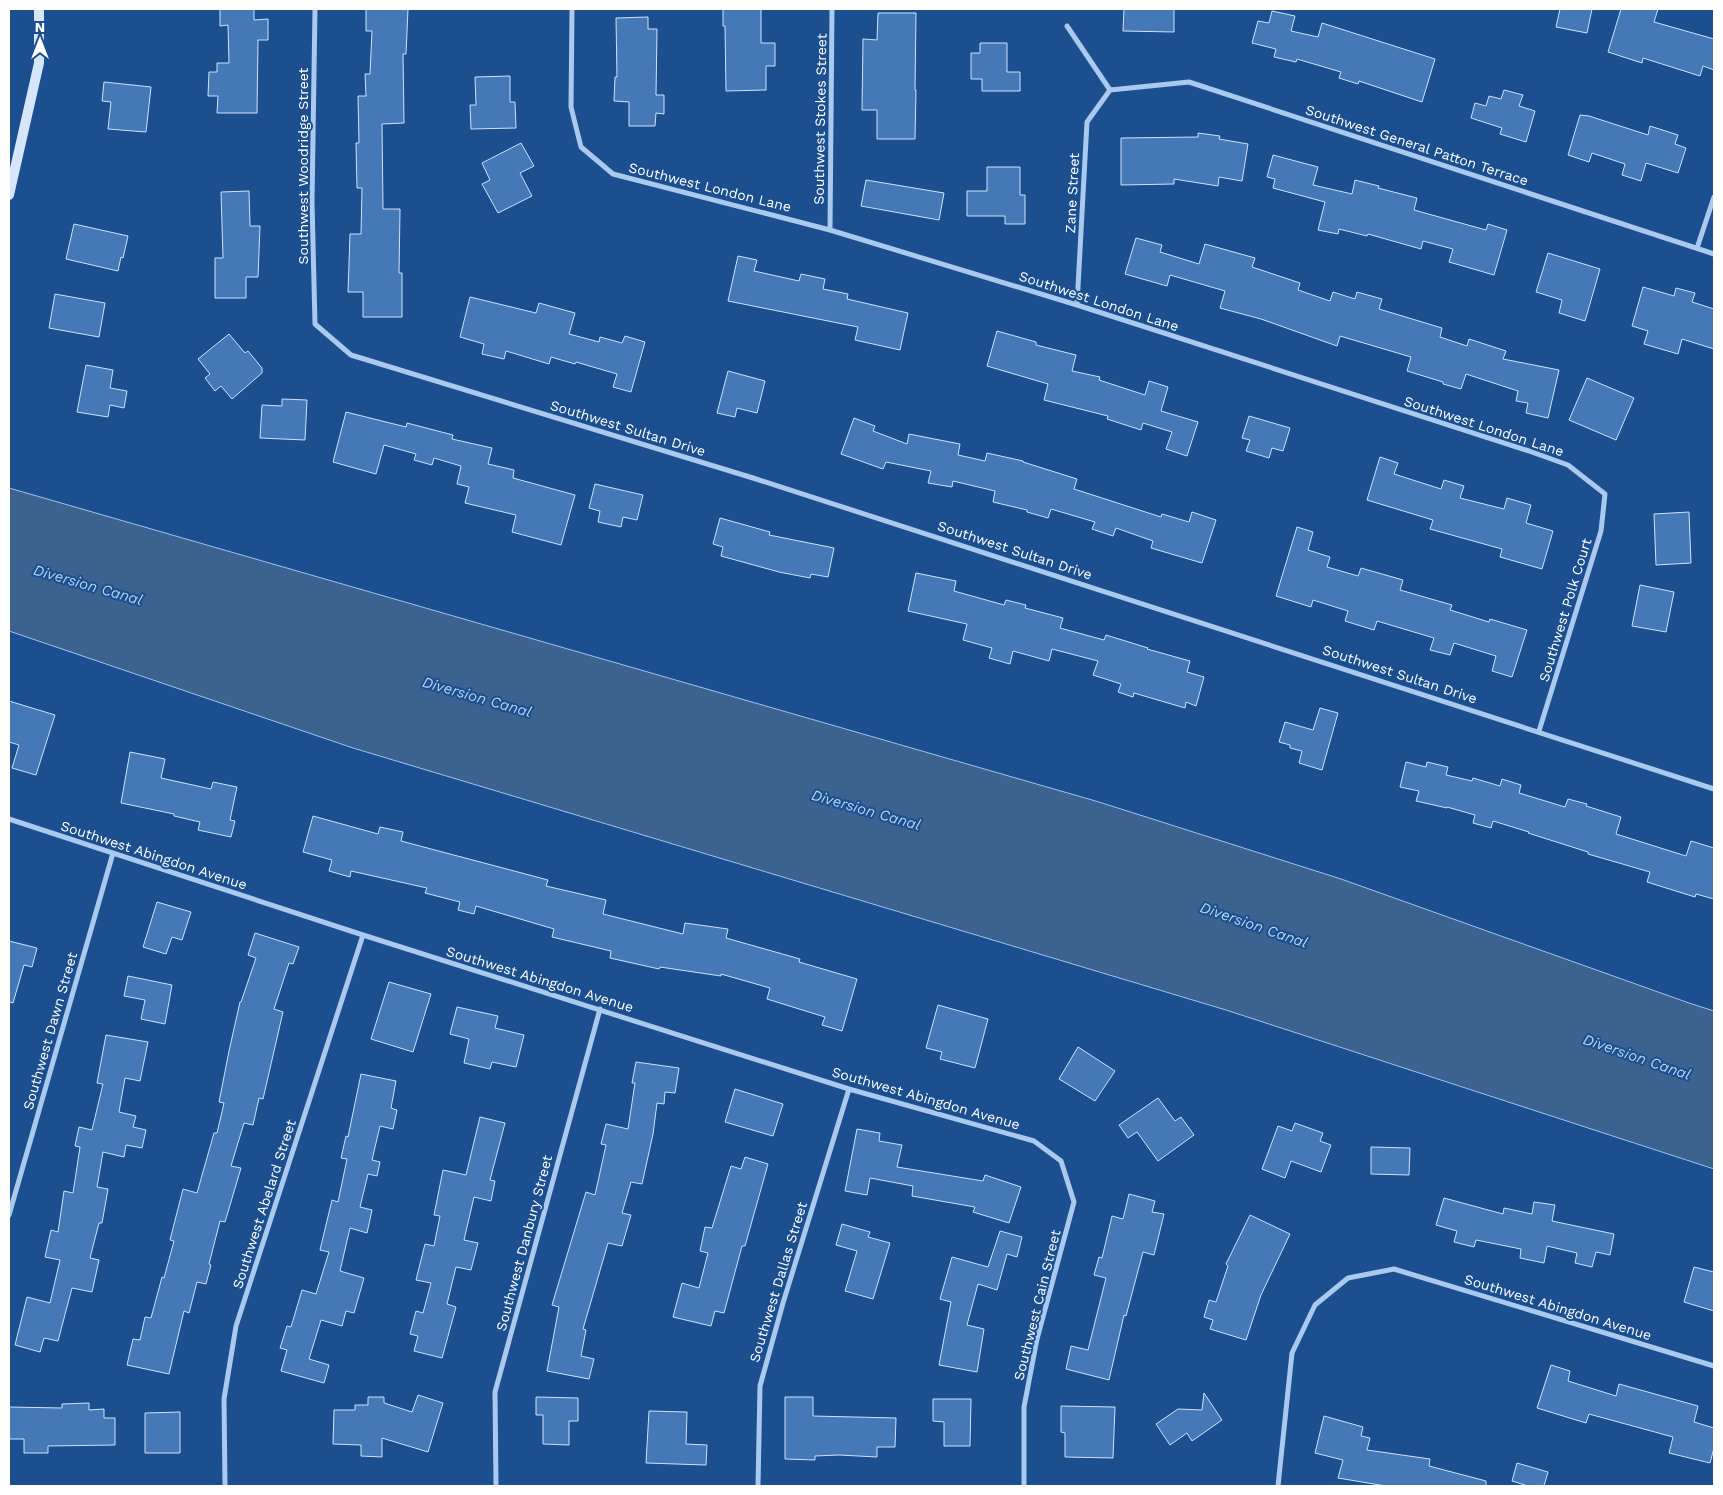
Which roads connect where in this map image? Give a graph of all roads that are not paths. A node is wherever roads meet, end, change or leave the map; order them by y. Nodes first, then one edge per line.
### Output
1 (39, 9) edge
2 (315, 9) edge
3 (572, 9) edge
4 (832, 9) edge
5 (1067, 26) dead end
6 (1110, 90) junction
7 (9, 195) edge
8 (1714, 198) edge
9 (830, 230) junction
10 (1697, 248) junction
11 (1714, 254) edge
12 (1077, 305) junction
13 (315, 324) joint
14 (1605, 494) joint
15 (1539, 731) junction
16 (1714, 789) edge
17 (9, 819) edge
18 (113, 853) junction
19 (363, 935) junction
20 (600, 1009) junction
21 (849, 1089) junction
22 (1061, 1161) joint
23 (9, 1215) edge
24 (1714, 1366) edge
25 (225, 1486) edge
26 (496, 1486) edge
27 (758, 1486) edge
28 (1024, 1486) edge
29 (1278, 1486) edge

1 - 7 street
2 - 13 street, Southwest Woodridge Street
3 - 9 street, Southwest London Lane
4 - 9 street, Southwest Stokes Street
5 - 6 street
6 - 10 street, Southwest General Patton Terrace
6 - 12 street, Zane Street
8 - 10 street
9 - 12 street, Southwest London Lane
10 - 11 street, Southwest General Patton Terrace
12 - 14 street, Southwest London Lane
13 - 15 street, Southwest Sultan Drive
14 - 15 street, Southwest Polk Court
15 - 16 street, Southwest Sultan Drive
17 - 18 street, Southwest Abingdon Avenue
18 - 19 street, Southwest Abingdon Avenue
18 - 23 street, Southwest Dawn Street
19 - 20 street, Southwest Abingdon Avenue
19 - 25 street, Southwest Abelard Street
20 - 21 street, Southwest Abingdon Avenue
20 - 26 street, Southwest Danbury Street
21 - 22 street, Southwest Abingdon Avenue
21 - 27 street, Southwest Dallas Street
22 - 28 street, Southwest Cain Street
24 - 29 street, Southwest Abingdon Avenue

